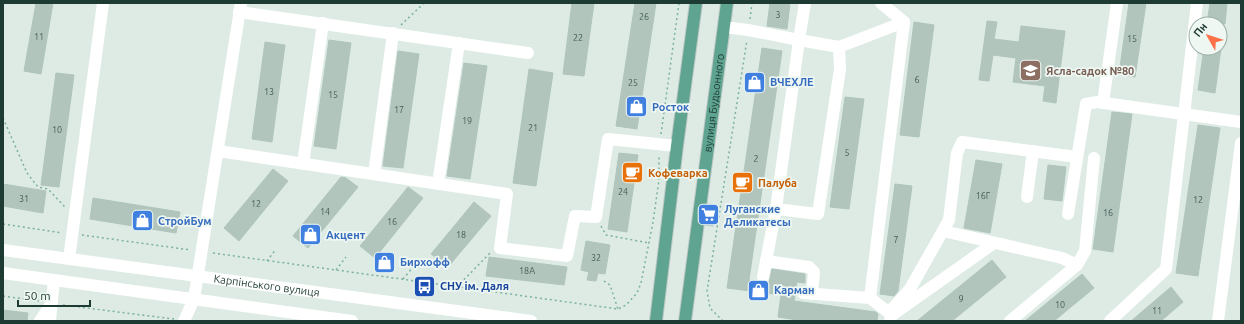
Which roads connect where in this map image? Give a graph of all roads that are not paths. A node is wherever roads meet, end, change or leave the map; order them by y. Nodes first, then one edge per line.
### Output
1 (103, 3) edge
2 (696, 3) edge
3 (727, 3) edge
4 (805, 3) edge
5 (881, 3) edge
6 (1117, 3) edge
7 (1197, 3) edge
8 (240, 7) edge
9 (904, 22) junction
10 (322, 23) junction
11 (724, 27) junction
12 (393, 33) junction
13 (799, 40) junction
14 (459, 42) junction
15 (839, 47) junction
16 (528, 53) dead end
17 (1103, 103) junction
18 (1184, 115) junction
19 (1241, 122) edge
20 (1241, 143) edge
21 (677, 146) junction
22 (218, 151) junction
23 (1033, 151) junction
24 (1077, 156) junction
25 (1094, 158) dead end
26 (303, 164) junction
27 (374, 174) junction
28 (438, 184) junction
29 (1027, 197) dead end
30 (776, 209) junction
31 (1068, 214) dead end
32 (943, 231) junction
33 (994, 243) junction
34 (3, 250) edge
35 (69, 259) junction
36 (766, 262) junction
37 (1077, 265) junction
38 (3, 273) edge
39 (198, 276) junction
40 (763, 277) dead end
41 (54, 280) junction
42 (870, 298) junction
43 (194, 299) junction
44 (52, 303) junction
45 (891, 318) edge
46 (40, 321) edge
47 (50, 321) edge
48 (184, 321) edge
49 (352, 321) edge
50 (531, 321) edge
51 (656, 321) edge
52 (686, 321) edge
53 (1010, 321) edge
54 (1110, 321) edge
55 (1218, 321) edge

1 - 35 street
2 - 21 main road
3 - 11 main road, вулиця Будьонного
4 - 13 street
5 - 9 street
6 - 17 street
7 - 18 street
8 - 10 street
8 - 22 street
9 - 15 street
9 - 42 street
10 - 12 street
10 - 26 street
11 - 13 street
11 - 52 main road, вулиця Будьонного
12 - 14 street
12 - 27 street
13 - 15 street
13 - 30 street
14 - 16 street
14 - 28 street
15 - 30 street
17 - 18 street
17 - 24 street
18 - 19 street
18 - 54 street
20 - 55 street
21 - 28 street
21 - 51 main road
22 - 26 street
22 - 39 street
23 - 24 street
23 - 29 street
23 - 32 street
24 - 31 street
25 - 37 street
26 - 27 street
27 - 28 street
30 - 36 street
32 - 33 street
32 - 45 street
33 - 37 street
33 - 45 street
34 - 35 street, Карпінського вулиця
35 - 39 street, Карпінського вулиця
36 - 40 street
36 - 42 street
37 - 53 street
38 - 41 street
39 - 43 street
39 - 50 street, Карпінського вулиця
41 - 43 street
41 - 44 street
42 - 45 street
43 - 48 street
43 - 49 street
44 - 46 street
44 - 47 street

